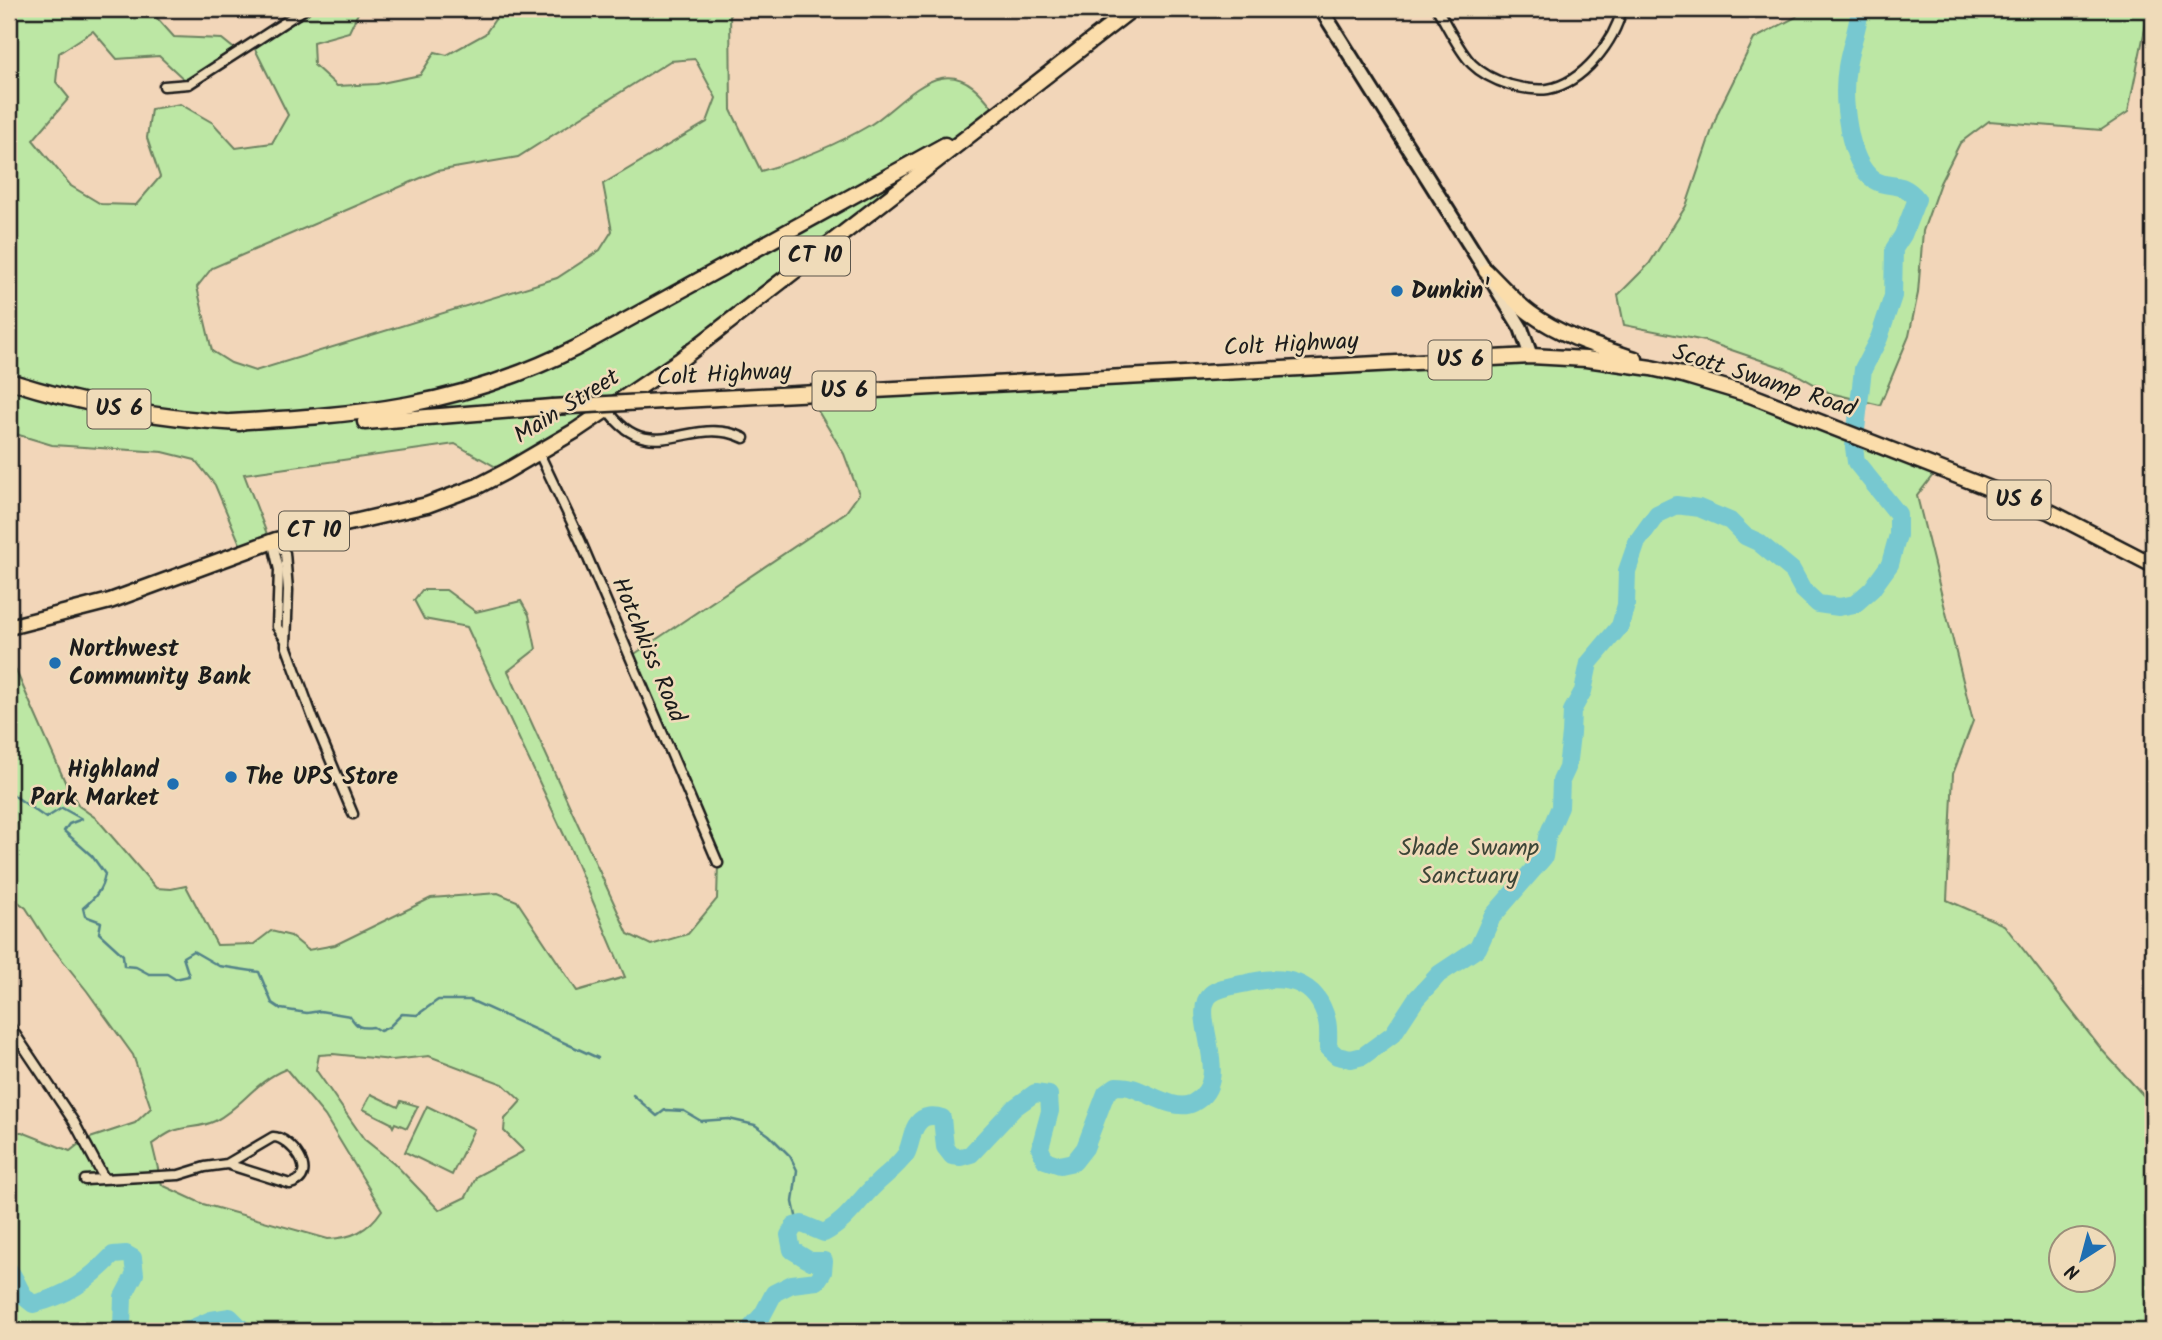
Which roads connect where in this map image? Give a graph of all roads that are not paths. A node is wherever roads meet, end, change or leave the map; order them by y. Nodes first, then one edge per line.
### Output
1 (305, 9) edge
2 (1132, 9) edge
3 (1321, 9) edge
4 (1437, 9) edge
5 (1622, 9) edge
6 (164, 86) dead end
7 (997, 113) junction
8 (1486, 271) junction
9 (1531, 356) junction
10 (1683, 375) junction
11 (9, 381) edge
12 (607, 409) junction
13 (231, 422) junction
14 (744, 438) dead end
15 (539, 453) junction
16 (276, 540) junction
17 (2153, 565) edge
18 (9, 628) edge
19 (353, 814) dead end
20 (718, 863) dead end
21 (9, 1025) edge
22 (227, 1164) junction
23 (104, 1178) junction
24 (85, 1180) dead end

1 - 6 street
2 - 7 highway, Main Street / CT 10
3 - 8 main road
4 - 5 street
7 - 12 highway, Main Street / CT 10
7 - 13 highway
8 - 9 main road
8 - 10 highway
9 - 10 highway, Scott Swamp Road / US 6
9 - 13 highway, Colt Highway / US 6, bridge
10 - 17 highway, Scott Swamp Road / US 6
11 - 13 highway, Colt Highway / US 6
12 - 14 street
12 - 15 highway, Main Street / CT 10
15 - 16 highway, Main Street / CT 10
15 - 20 street, Hotchkiss Road
16 - 18 highway, Main Street / CT 10
16 - 19 street
21 - 23 street
22 - 22 street
22 - 23 street
23 - 24 street

